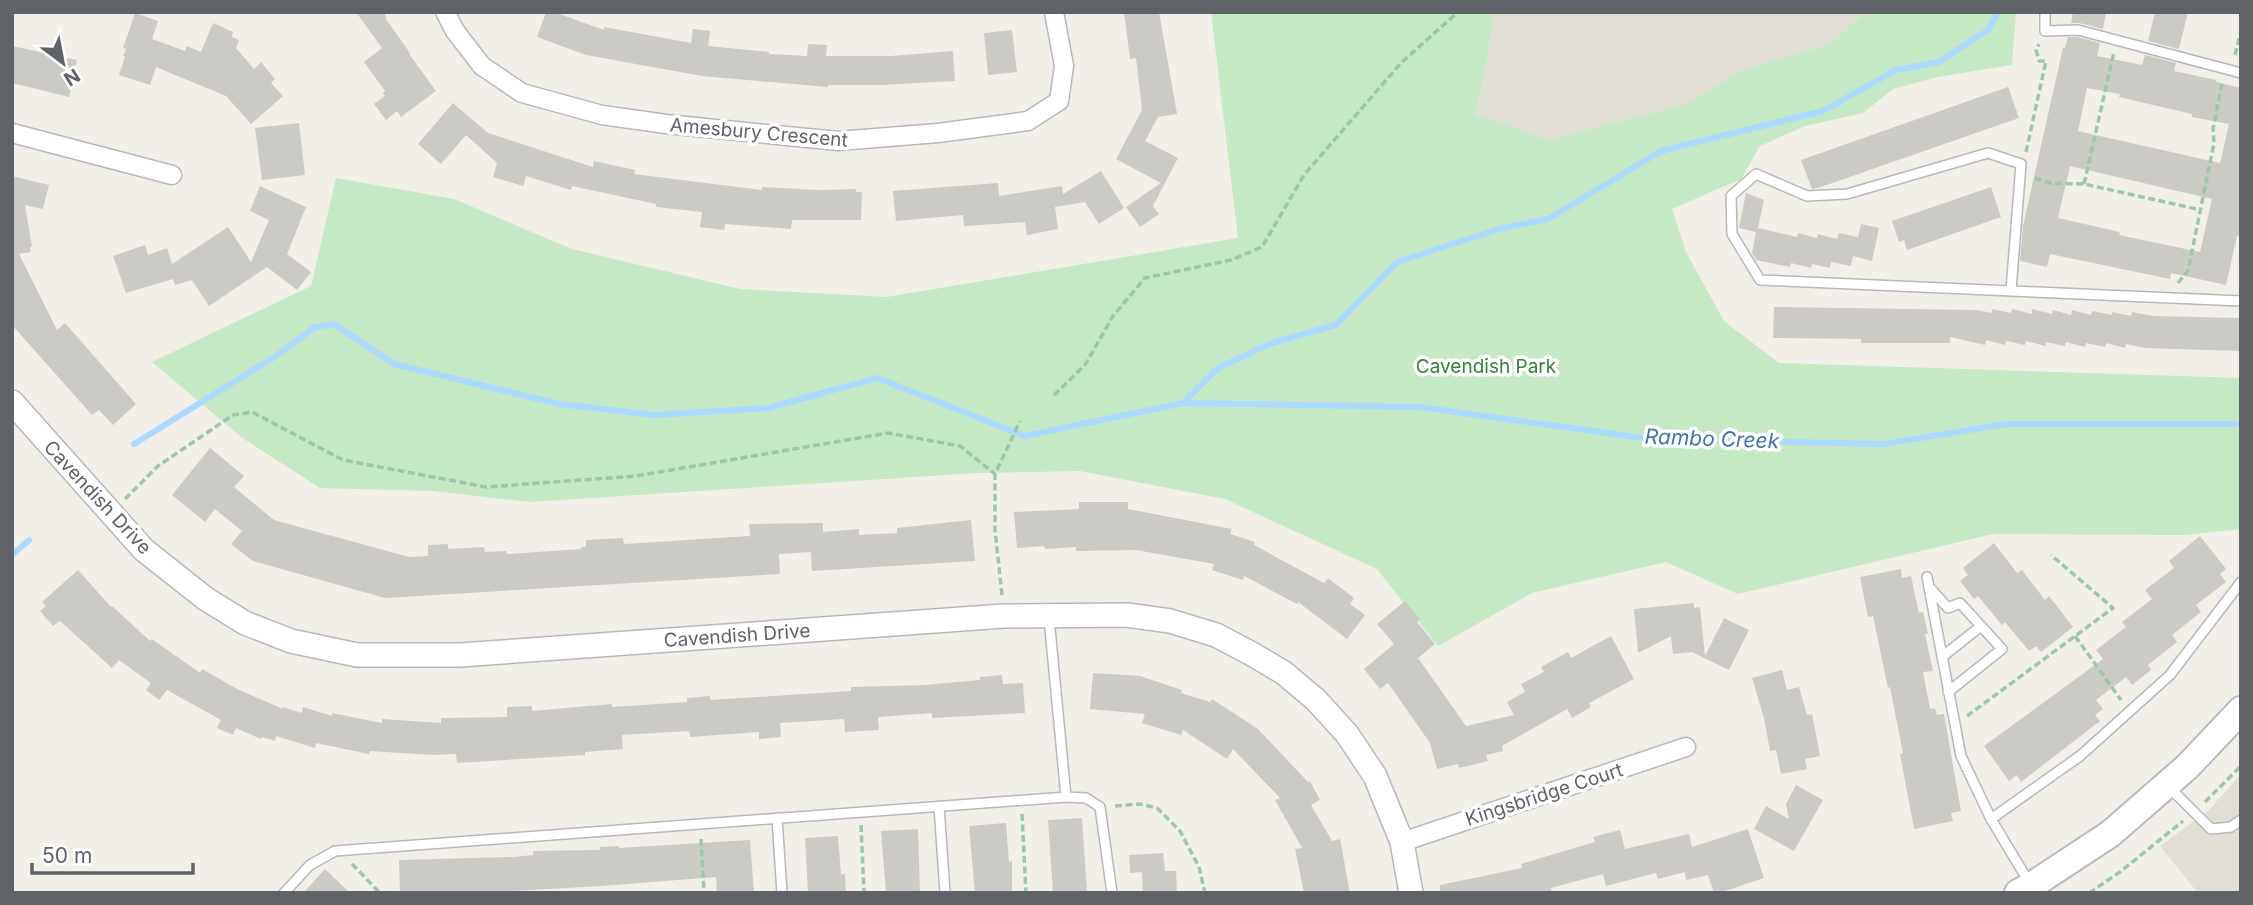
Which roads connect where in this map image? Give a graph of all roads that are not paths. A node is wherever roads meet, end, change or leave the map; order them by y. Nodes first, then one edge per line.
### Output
1 (445, 12) edge
2 (1054, 12) edge
3 (2045, 12) edge
4 (2241, 73) edge
5 (12, 133) edge
6 (173, 175) dead end
7 (2011, 290) junction
8 (2241, 301) edge
9 (12, 402) edge
10 (2241, 582) edge
11 (1049, 616) junction
12 (1981, 626) junction
13 (1942, 657) junction
14 (1948, 692) junction
15 (2241, 710) edge
16 (1686, 747) dead end
17 (2167, 785) junction
18 (1066, 797) junction
19 (939, 806) junction
20 (777, 818) junction
21 (1991, 819) junction
22 (2241, 820) edge
23 (1402, 842) junction
24 (2029, 891) edge
25 (284, 893) edge
26 (782, 893) edge
27 (945, 893) edge
28 (1112, 893) edge
29 (1411, 893) edge

1 - 2 street, Amesbury Crescent
3 - 4 lane
5 - 6 street
7 - 7 lane
7 - 8 lane
9 - 11 street, Cavendish Drive
10 - 21 lane
11 - 18 lane
11 - 23 street, Cavendish Drive
12 - 13 lane
12 - 13 lane
12 - 14 lane
13 - 14 lane
14 - 21 lane
15 - 17 main road
16 - 23 street, Kingsbridge Court
17 - 22 lane
17 - 24 main road
18 - 19 lane
18 - 28 lane
19 - 20 lane
19 - 27 lane
20 - 25 lane
20 - 26 lane
21 - 24 lane
23 - 29 street, Cavendish Drive

